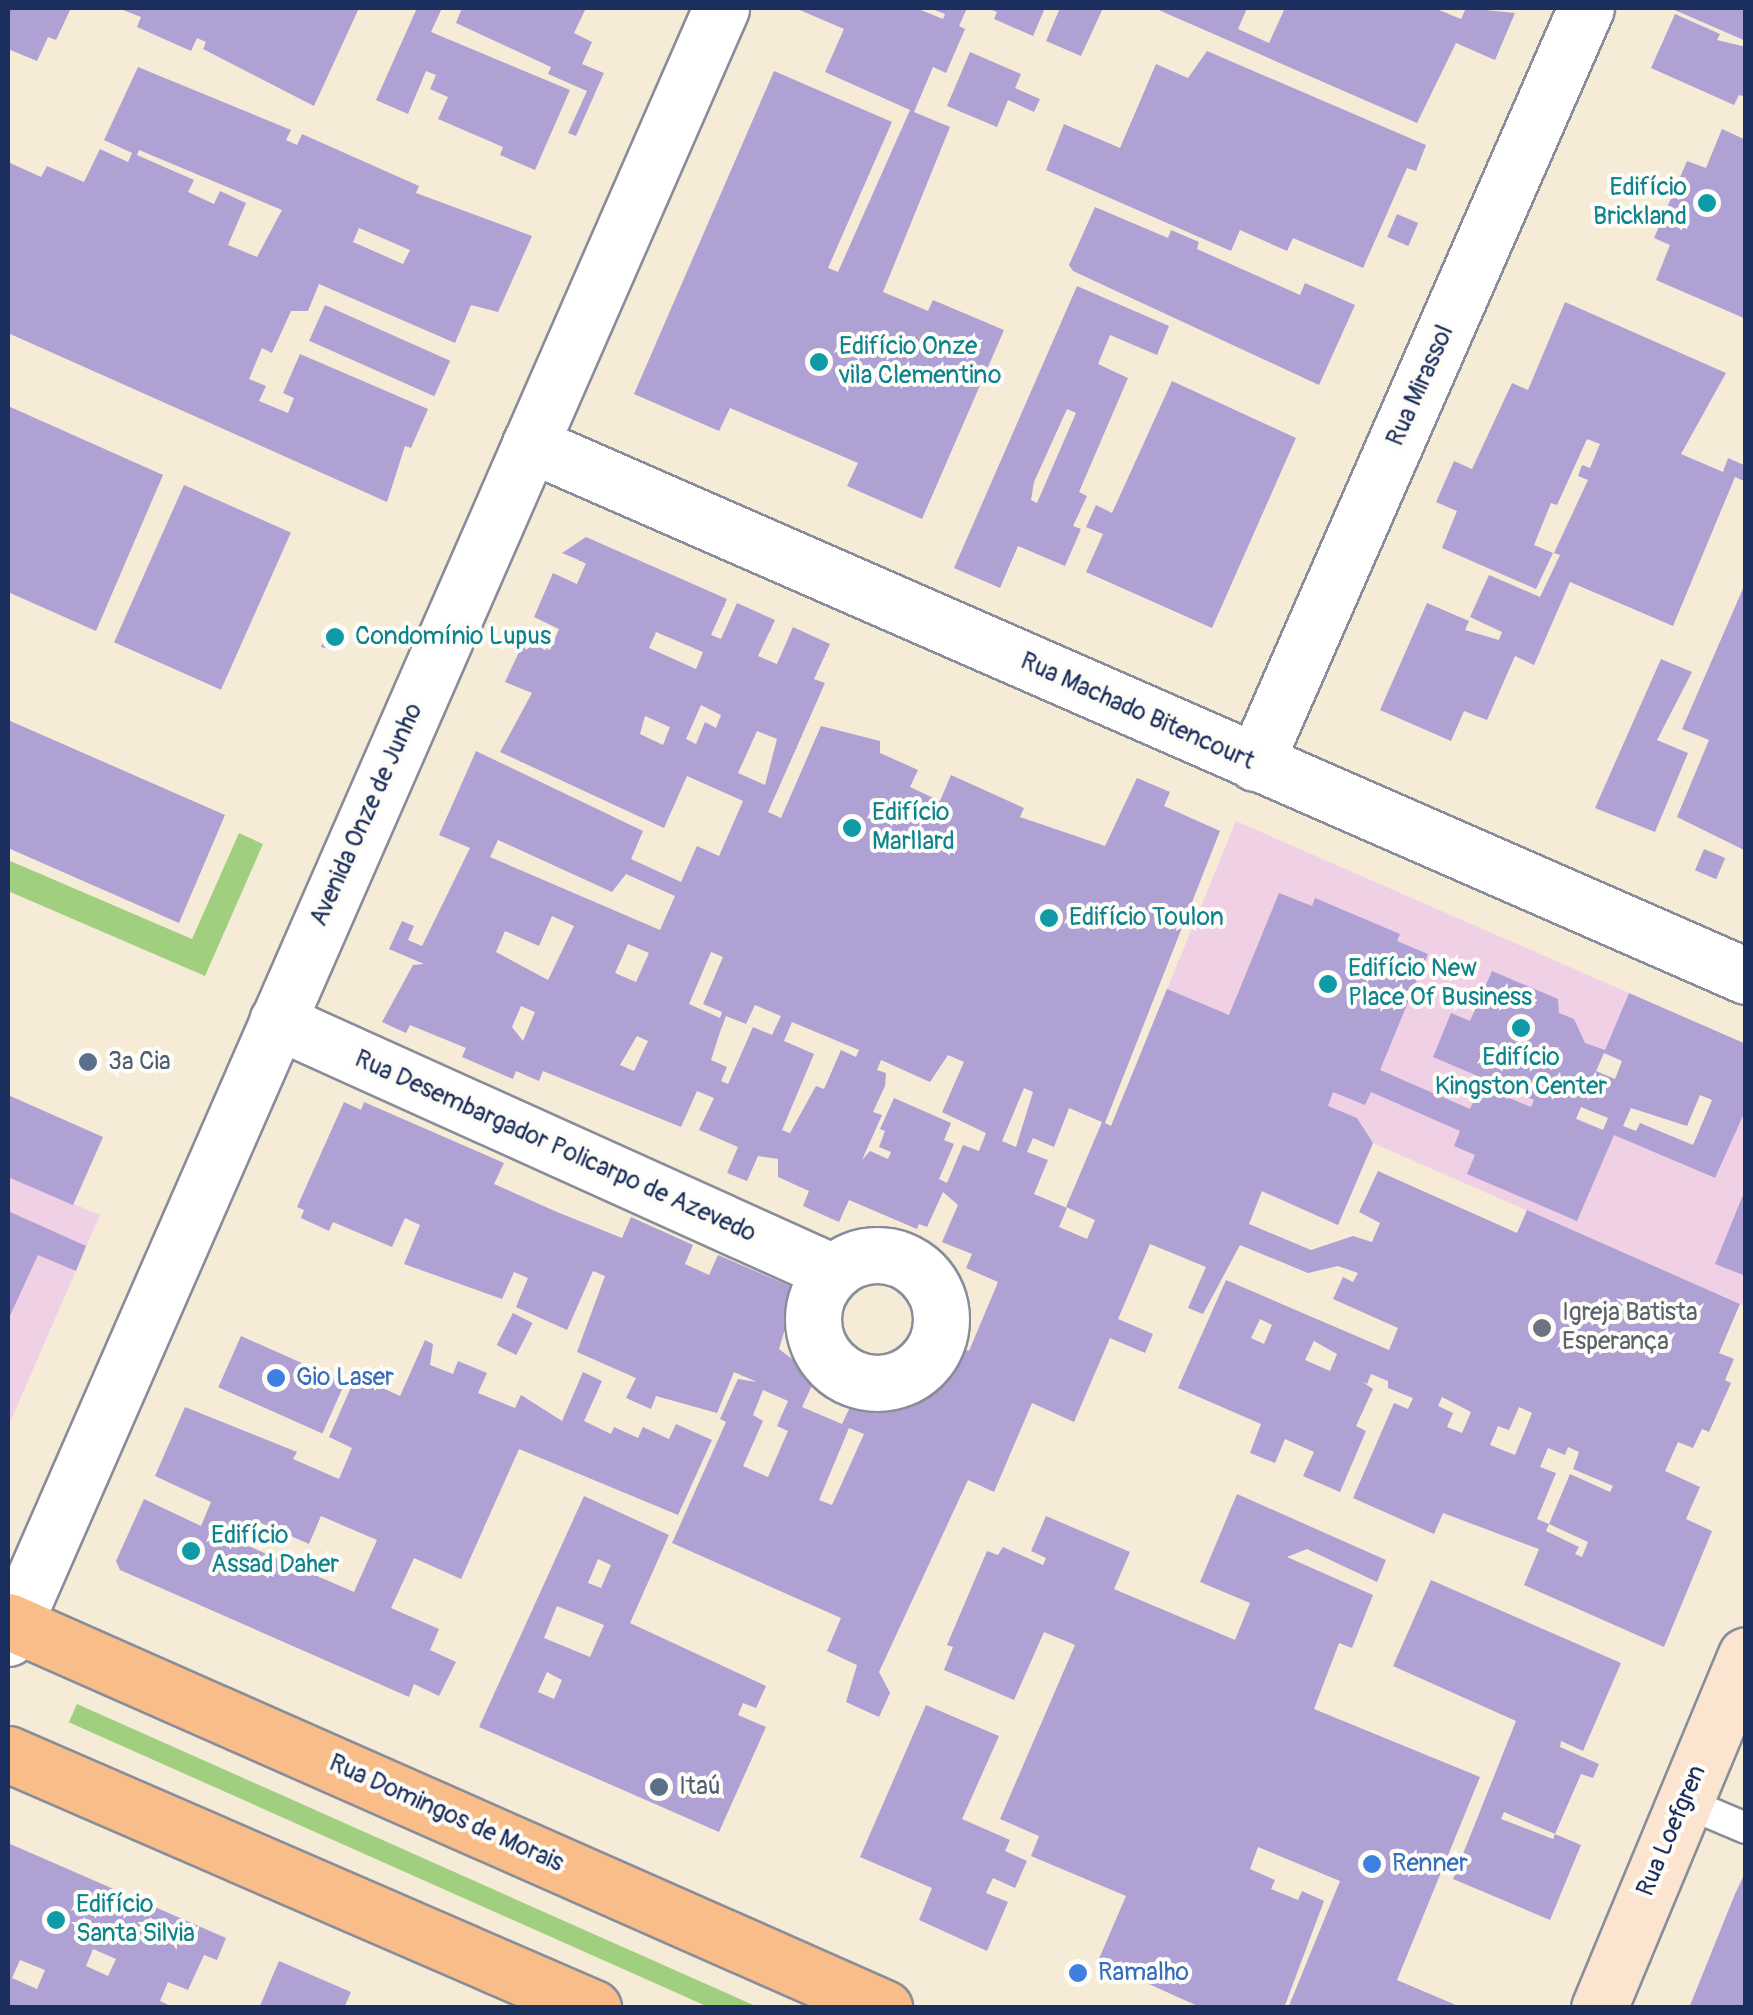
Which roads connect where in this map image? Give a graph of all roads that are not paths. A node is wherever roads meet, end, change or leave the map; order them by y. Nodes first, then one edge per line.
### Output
1 (721, 8) edge
2 (1586, 8) edge
3 (530, 444) junction
4 (1254, 763) junction
5 (1746, 976) edge
6 (277, 1021) junction
7 (833, 1272) dead end
8 (10, 1628) edge
9 (1746, 1655) edge
10 (8, 1754) edge
11 (1684, 1802) junction
12 (1746, 1828) edge
13 (593, 2008) edge
14 (884, 2008) edge
15 (1600, 2008) edge

1 - 3 street, Avenida Onze de Junho
2 - 4 street, Rua Mirassol
3 - 4 street, Rua Machado Bitencourt
3 - 6 street, Avenida Onze de Junho
4 - 5 street, Rua Machado Bitencourt
6 - 7 street, Rua Desembargador Policarpo de Azevedo
6 - 8 street, Avenida Onze de Junho
8 - 14 main road, Rua Domingos de Morais
9 - 11 street, Rua Loefgren
10 - 13 main road
11 - 12 lane
11 - 15 street, Rua Loefgren

